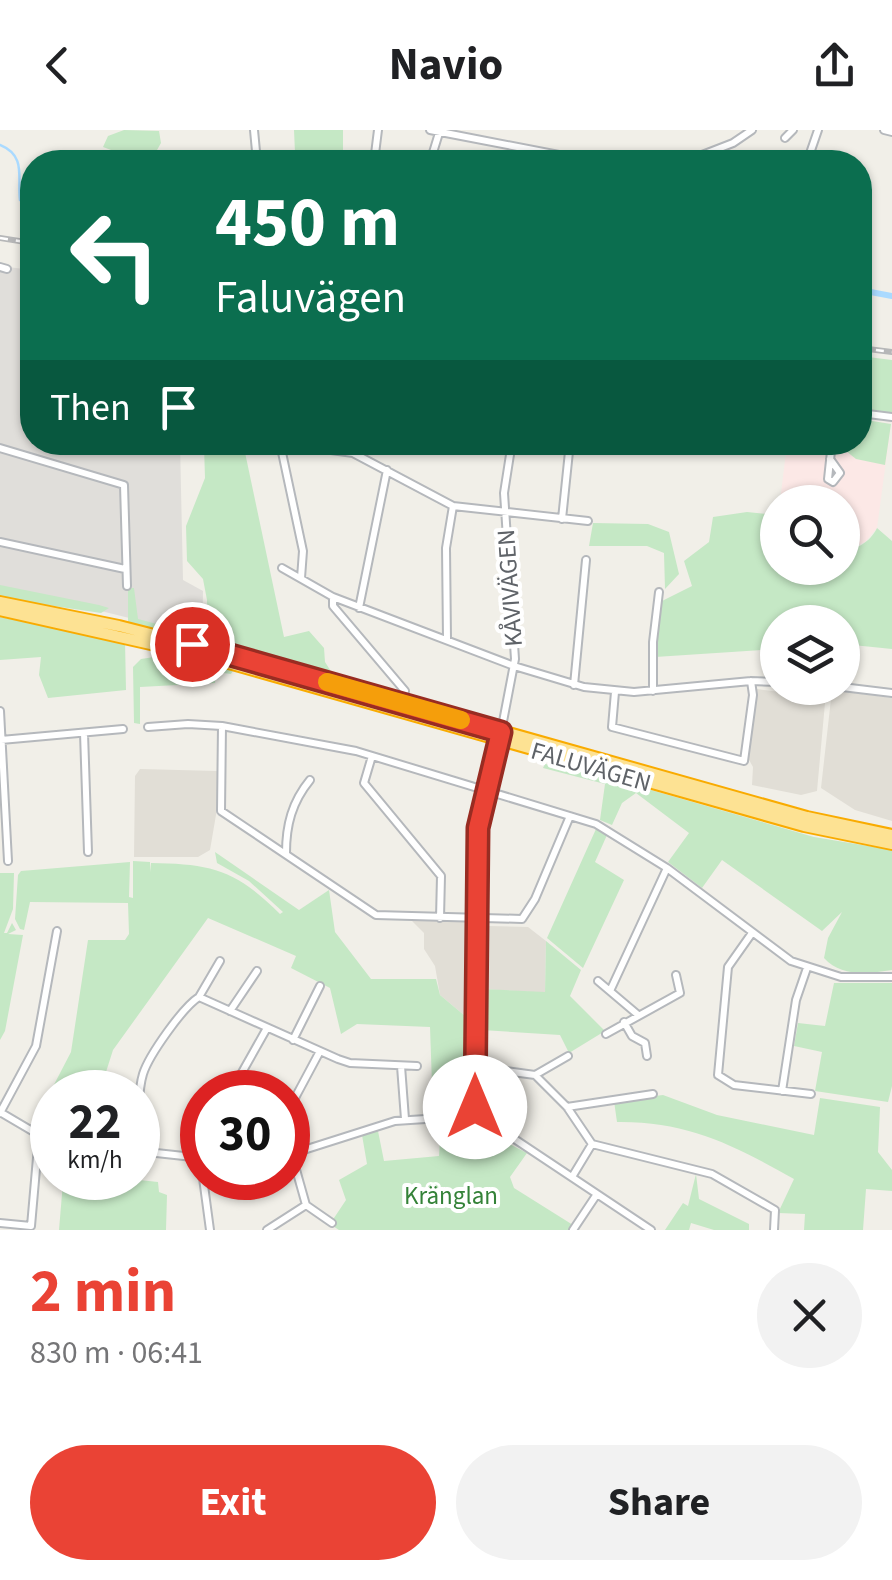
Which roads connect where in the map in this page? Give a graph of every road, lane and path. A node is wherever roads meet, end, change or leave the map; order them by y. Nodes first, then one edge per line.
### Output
1 (752, 130) edge
2 (793, 130) edge
3 (884, 130) edge
4 (434, 132) edge
5 (892, 132) edge
6 (458, 134) edge
7 (785, 138) dead end
8 (536, 150) edge
9 (713, 150) edge
10 (23, 455) edge
11 (280, 455) edge
12 (352, 455) edge
13 (511, 455) edge
14 (569, 455) edge
15 (830, 455) edge
16 (830, 459) dead end
17 (387, 470) junction
18 (454, 506) junction
19 (504, 514) junction
20 (562, 519) junction
21 (588, 521) dead end
22 (0, 542) edge
23 (586, 560) dead end
24 (282, 568) dead end
25 (125, 569) junction
26 (301, 578) junction
27 (127, 586) dead end
28 (659, 592) dead end
29 (332, 597) junction
30 (0, 602) edge
31 (359, 608) junction
32 (0, 610) edge
33 (120, 630) junction
34 (447, 640) junction
35 (514, 666) junction
36 (751, 681) junction
37 (760, 681) edge
38 (574, 685) junction
39 (860, 690) edge
40 (405, 691) dead end
41 (654, 691) junction
42 (615, 692) junction
43 (892, 694) edge
44 (0, 711) edge
45 (222, 726) junction
46 (148, 727) dead end
47 (123, 729) dead end
48 (84, 733) junction
49 (499, 736) junction
50 (1, 740) edge
51 (539, 748) junction
52 (372, 756) junction
53 (310, 780) dead end
54 (486, 791) junction
55 (570, 816) junction
56 (892, 834) edge
57 (892, 844) edge
58 (88, 852) dead end
59 (286, 854) junction
60 (8, 862) dead end
61 (667, 868) junction
62 (440, 918) junction
63 (476, 918) junction
64 (58, 931) dead end
65 (752, 933) junction
66 (220, 961) dead end
67 (806, 968) junction
68 (258, 971) dead end
69 (676, 975) dead end
70 (892, 976) edge
71 (598, 982) dead end
72 (320, 986) dead end
73 (610, 992) junction
74 (200, 997) junction
75 (230, 1010) junction
76 (637, 1014) junction
77 (624, 1022) junction
78 (266, 1028) junction
79 (606, 1034) dead end
80 (292, 1040) junction
81 (318, 1052) junction
82 (568, 1056) dead end
83 (648, 1056) dead end
84 (401, 1066) junction
85 (417, 1066) dead end
86 (475, 1068) junction
87 (145, 1070) edge
88 (243, 1070) edge
89 (309, 1070) edge
90 (536, 1075) junction
91 (782, 1091) junction
92 (653, 1094) dead end
93 (811, 1094) dead end
94 (568, 1107) junction
95 (0, 1112) edge
96 (405, 1119) junction
97 (473, 1120) junction
98 (30, 1127) edge
99 (592, 1144) junction
100 (310, 1148) edge
101 (572, 1176) junction
102 (597, 1194) junction
103 (33, 1200) edge
104 (205, 1200) edge
105 (304, 1200) edge
106 (306, 1205) junction
107 (0, 1223) edge
108 (332, 1223) dead end
109 (210, 1230) edge
110 (267, 1230) edge
111 (573, 1230) edge
112 (651, 1230) edge
113 (774, 1230) edge

1 - 9 street
2 - 7 street
3 - 5 street
4 - 6 street
6 - 8 street
10 - 25 street
11 - 26 street
12 - 17 street
13 - 19 street, KÅVIVÄGEN
14 - 20 street
15 - 16 street
17 - 18 street
17 - 31 street
18 - 19 street
18 - 34 street
19 - 20 street
19 - 35 street, KÅVIVÄGEN
20 - 21 street
22 - 25 street
23 - 38 street
24 - 26 street
25 - 27 street
26 - 29 street
28 - 41 street
29 - 31 street
29 - 40 street
30 - 33 highway, FALUVÄGEN
31 - 34 street
32 - 33 highway, FALUVÄGEN
33 - 49 highway, FALUVÄGEN
34 - 35 street
35 - 38 street
35 - 49 street, KÅVIVÄGEN
36 - 37 street
36 - 41 street
36 - 42 street
38 - 42 street
39 - 43 street
41 - 42 street
44 - 50 street
45 - 46 street
45 - 52 street
45 - 59 street
47 - 48 street
48 - 50 street
48 - 58 street
49 - 51 highway, FALUVÄGEN
49 - 54 street, KÅVIVÄGEN
50 - 60 street
51 - 56 highway, FALUVÄGEN
51 - 57 highway, FALUVÄGEN
52 - 54 street
52 - 62 street
53 - 59 street
54 - 55 street
54 - 63 street, KÅVIVÄGEN
55 - 61 street
55 - 63 street
59 - 62 street
61 - 65 street
61 - 73 street
62 - 63 street
63 - 86 street, KÅVIVÄGEN
64 - 95 street
65 - 67 street
65 - 91 street
66 - 74 street
67 - 70 street
67 - 91 street
68 - 75 street
69 - 76 street
71 - 73 street
72 - 80 street
73 - 76 street
74 - 75 street
74 - 87 street
75 - 78 street
76 - 77 street
77 - 79 street
77 - 83 street
78 - 80 street
78 - 88 street
80 - 81 street
81 - 84 street
81 - 89 street
82 - 90 street
84 - 85 street
84 - 96 street
86 - 90 street
86 - 97 street, KÅVIVÄGEN
90 - 94 street
91 - 93 street
92 - 94 street
94 - 99 street
95 - 98 street
96 - 97 street
96 - 100 street
97 - 101 street
99 - 101 street
99 - 113 street
101 - 102 street
102 - 111 street
102 - 112 street
103 - 107 street
104 - 109 street
105 - 106 street
106 - 108 street
106 - 110 street

